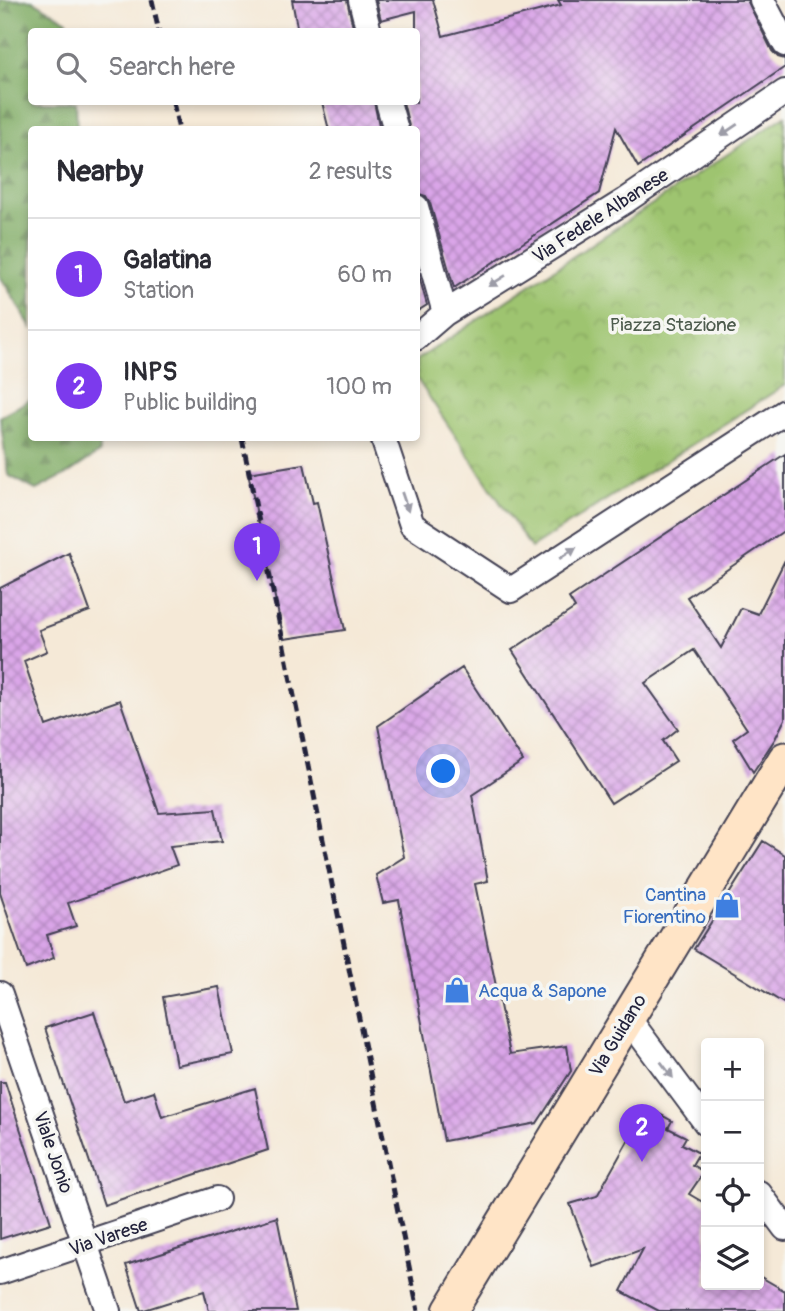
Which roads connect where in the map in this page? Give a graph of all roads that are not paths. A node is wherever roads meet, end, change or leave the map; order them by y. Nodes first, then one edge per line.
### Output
1 (361, 0) edge
2 (762, 0) edge
3 (368, 28) edge
4 (785, 44) edge
5 (785, 92) edge
6 (389, 105) edge
7 (395, 126) edge
8 (420, 222) edge
9 (445, 313) junction
10 (420, 335) edge
11 (785, 412) edge
12 (384, 441) edge
13 (785, 759) edge
14 (0, 994) edge
15 (628, 1018) junction
16 (701, 1116) edge
17 (216, 1199) dead end
18 (764, 1200) edge
19 (785, 1228) edge
20 (85, 1244) junction
21 (0, 1272) edge
22 (108, 1311) edge
23 (450, 1311) edge

1 - 3 street
2 - 4 street
5 -> 9 street, Via Fedele Albanese
6 - 7 street
8 - 9 street
9 - 10 street, Via Fedele Albanese
12 -> 11 street
13 - 15 main road, Via Guidano
14 - 20 street, Viale Jonio
15 -> 16 street
15 - 23 main road, Via Guidano
17 - 20 street, Via Varese
18 - 19 street
20 - 21 street, Via Varese
20 - 22 street, Viale Jonio

